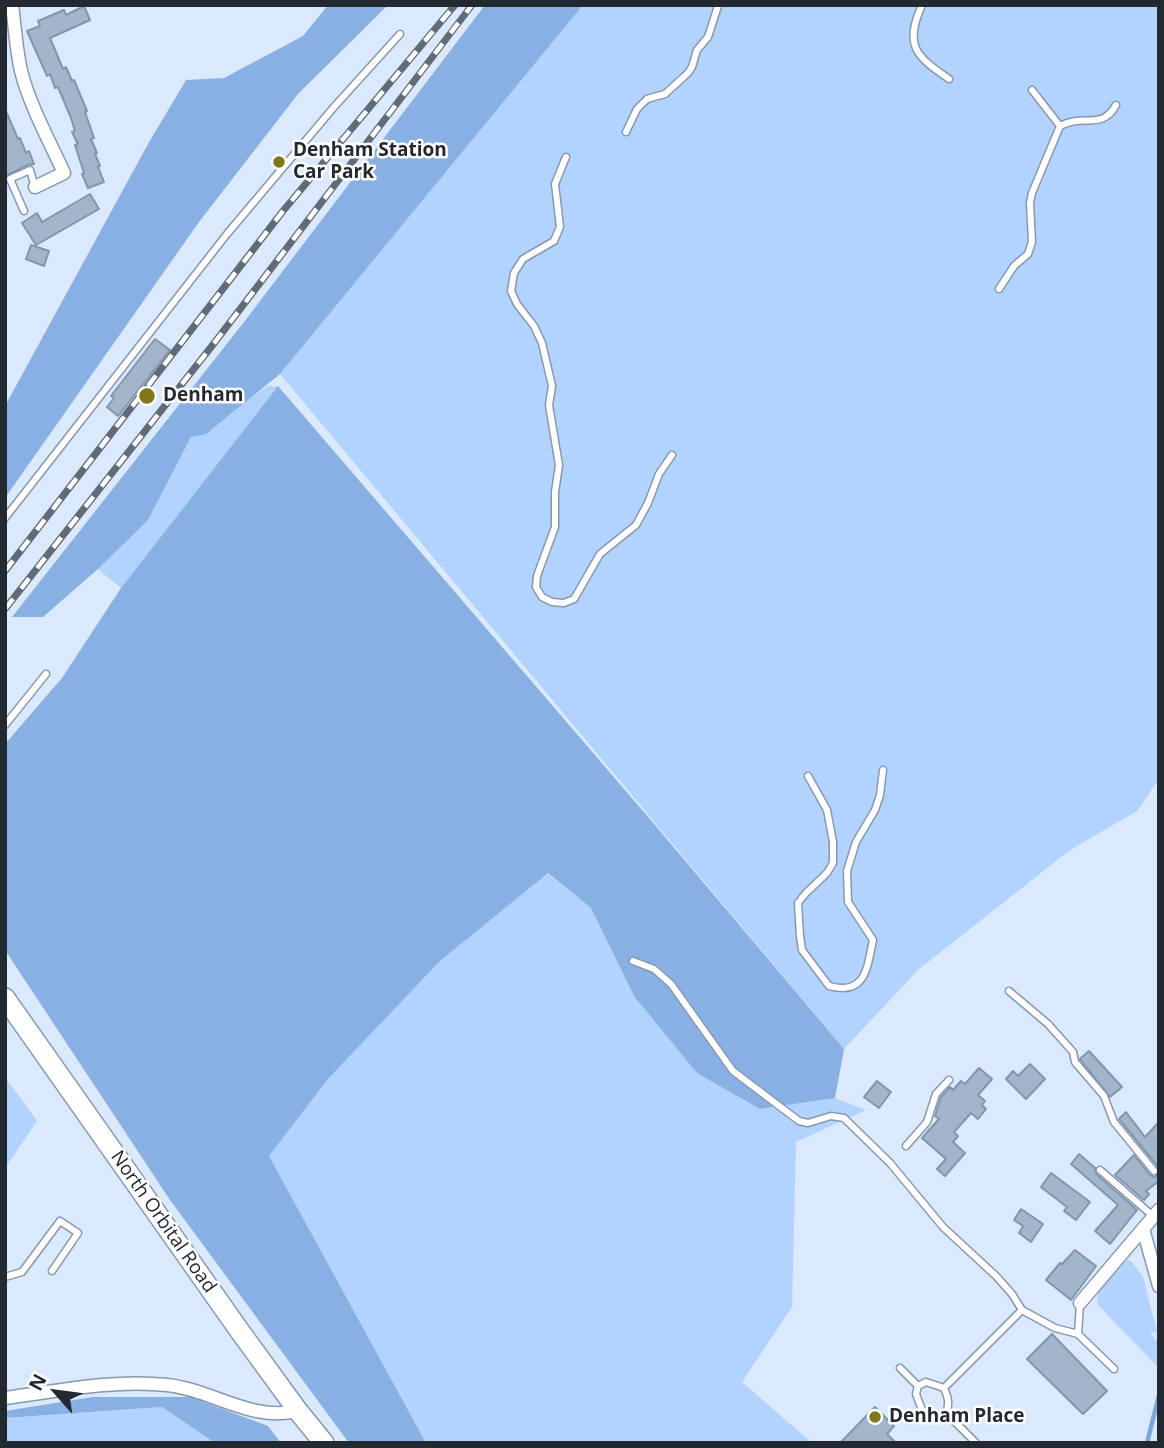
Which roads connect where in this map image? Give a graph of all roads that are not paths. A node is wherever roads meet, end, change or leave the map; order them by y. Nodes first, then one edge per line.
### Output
1 (12, 5) edge
2 (922, 5) edge
3 (718, 6) edge
4 (400, 34) dead end
5 (948, 79) dead end
6 (1032, 90) dead end
7 (1116, 105) dead end
8 (1060, 126) junction
9 (626, 132) dead end
10 (566, 157) dead end
11 (35, 187) joint
12 (24, 211) dead end
13 (999, 289) dead end
14 (672, 455) dead end
15 (5, 518) edge
16 (46, 674) dead end
17 (5, 725) edge
18 (883, 770) dead end
19 (808, 776) dead end
20 (633, 961) dead end
21 (1009, 990) dead end
22 (5, 998) edge
23 (949, 1080) dead end
24 (906, 1146) dead end
25 (1100, 1171) dead end
26 (1154, 1171) dead end
27 (1156, 1213) edge
28 (1143, 1229) junction
29 (52, 1270) dead end
30 (5, 1277) edge
31 (1159, 1286) edge
32 (1080, 1303) joint
33 (1022, 1310) junction
34 (1078, 1334) junction
35 (900, 1368) dead end
36 (1114, 1369) dead end
37 (918, 1385) junction
38 (944, 1388) junction
39 (5, 1398) edge
40 (298, 1411) junction
41 (946, 1413) junction
42 (324, 1443) edge
43 (976, 1443) edge

1 - 11 street
2 - 5 lane
3 - 9 lane
4 - 15 lane
6 - 8 lane
7 - 8 lane
8 - 13 lane
10 - 14 lane
11 - 12 lane
16 - 17 lane
18 - 19 lane
20 - 33 lane
21 - 26 lane
22 - 40 main road, North Orbital Road
23 - 24 lane
25 - 27 lane
27 - 28 street
28 - 31 street
28 - 32 street
29 - 30 lane
32 - 34 lane
33 - 34 lane
33 - 38 lane
34 - 36 lane
35 - 37 lane
37 - 38 lane
37 - 41 lane
38 - 41 lane
39 - 40 street
40 - 42 main road, North Orbital Road
41 - 43 lane

